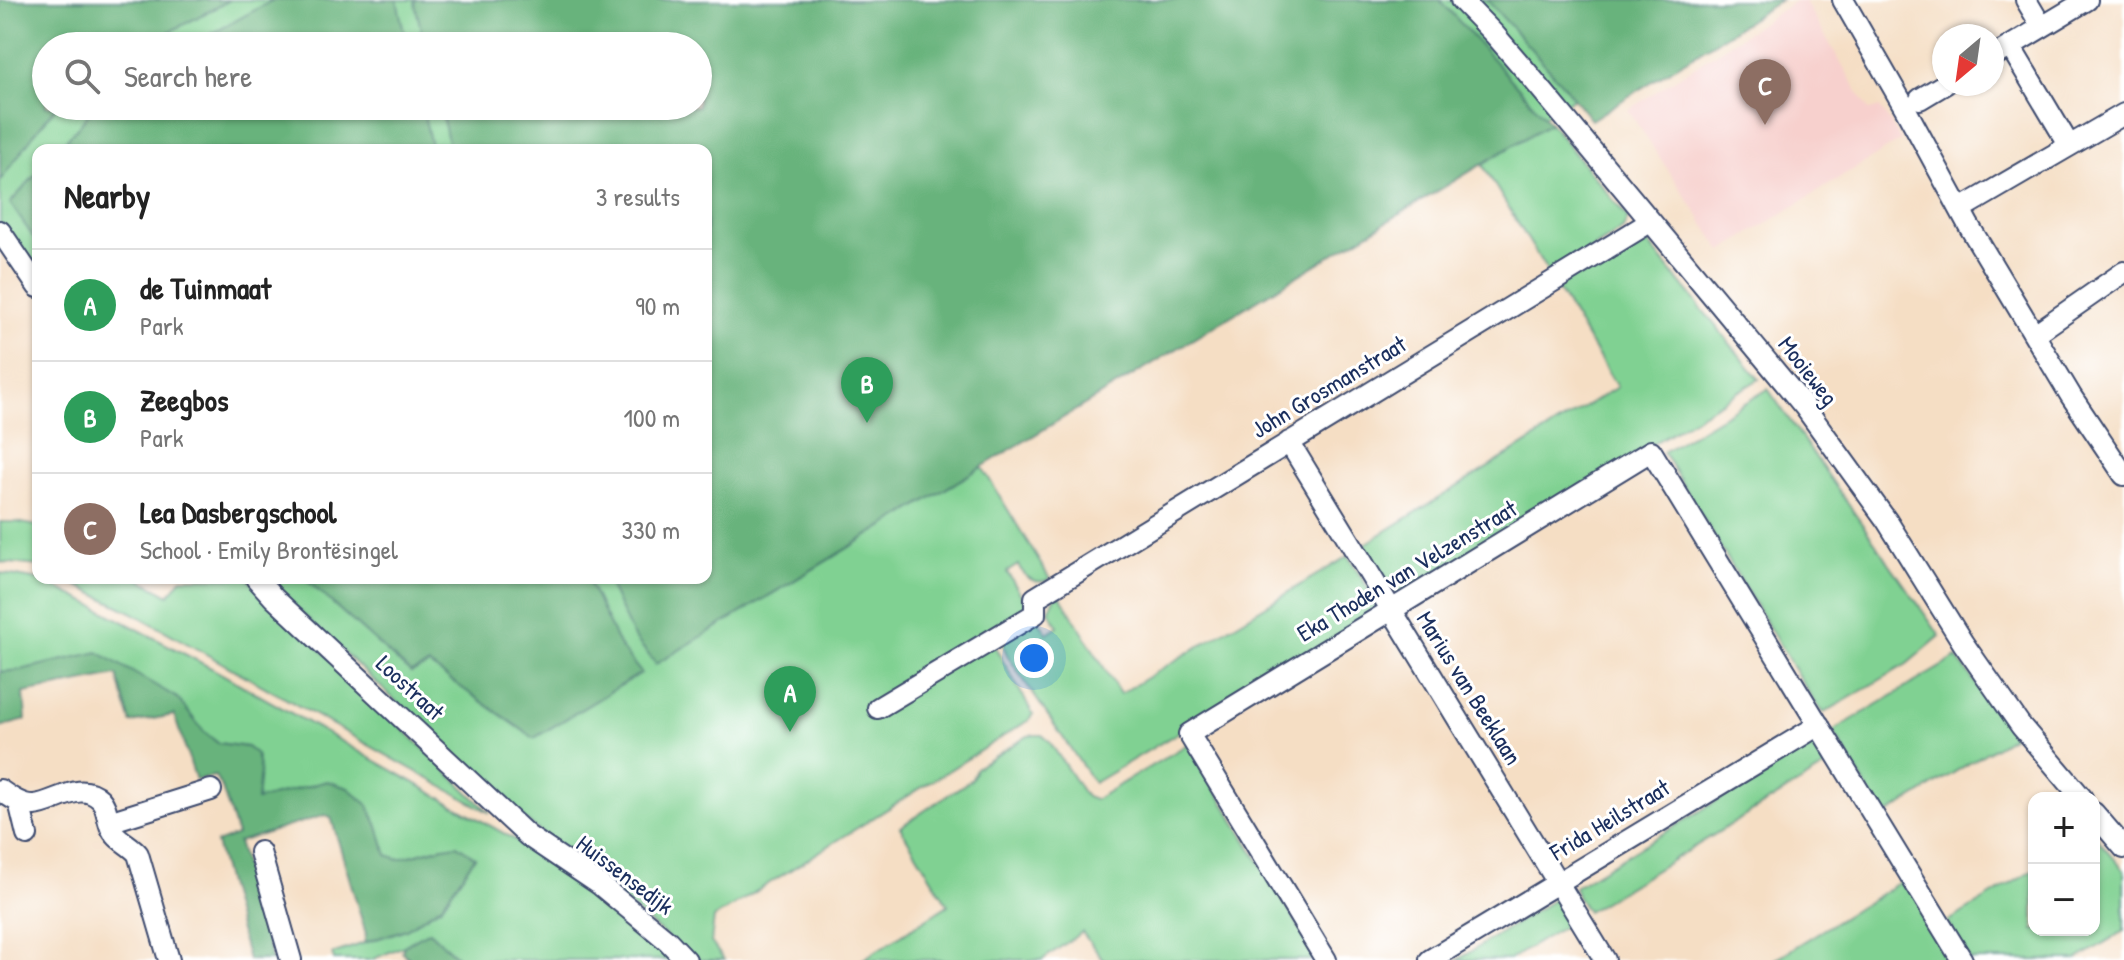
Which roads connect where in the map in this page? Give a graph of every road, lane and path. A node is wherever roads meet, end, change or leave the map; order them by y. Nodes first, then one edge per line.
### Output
1 (1461, 0) edge
2 (1843, 0) edge
3 (2026, 0) edge
4 (2087, 0) edge
5 (2042, 27) junction
6 (2010, 46) junction
7 (2004, 50) edge
8 (1932, 92) edge
9 (1920, 99) dead end
10 (2124, 114) edge
11 (2069, 145) junction
12 (1961, 209) junction
13 (1650, 222) junction
14 (0, 231) edge
15 (2124, 272) edge
16 (32, 278) edge
17 (2035, 334) junction
18 (1289, 442) junction
19 (2124, 475) edge
20 (261, 584) edge
21 (1386, 603) junction
22 (878, 708) dead end
23 (1819, 725) junction
24 (0, 790) edge
25 (211, 790) dead end
26 (2077, 792) edge
27 (19, 802) junction
28 (2100, 820) edge
29 (109, 822) junction
30 (27, 835) dead end
31 (528, 836) joint
32 (2124, 848) edge
33 (260, 852) dead end
34 (1558, 882) junction
35 (169, 960) edge
36 (291, 960) edge
37 (686, 960) edge
38 (1326, 960) edge
39 (1430, 960) edge
40 (1605, 960) edge
41 (1962, 960) edge

1 - 13 street, Mooieweg
2 - 12 street
3 - 5 street
4 - 5 street
5 - 6 street
6 - 7 street
6 - 11 street
8 - 9 street
10 - 11 street
11 - 12 street
12 - 17 street
13 - 18 street, John Grosmanstraat
13 - 26 street, Mooieweg
14 - 16 street
15 - 17 street
17 - 19 street
18 - 21 street, Marius van Beeklaan
18 - 22 street, John Grosmanstraat
20 - 31 street, Loostraat
21 - 23 street, Eka Thoden van Velzenstraat
21 - 34 street, Marius van Beeklaan
21 - 38 street, Eka Thoden van Velzenstraat
23 - 34 street, Frida Heilstraat
23 - 41 street
24 - 27 street
25 - 29 street
27 - 29 street
27 - 30 street
28 - 32 street
29 - 35 street
31 - 37 street, Huissensedijk
33 - 36 street
34 - 39 street, Frida Heilstraat
34 - 40 street, Marius van Beeklaan

